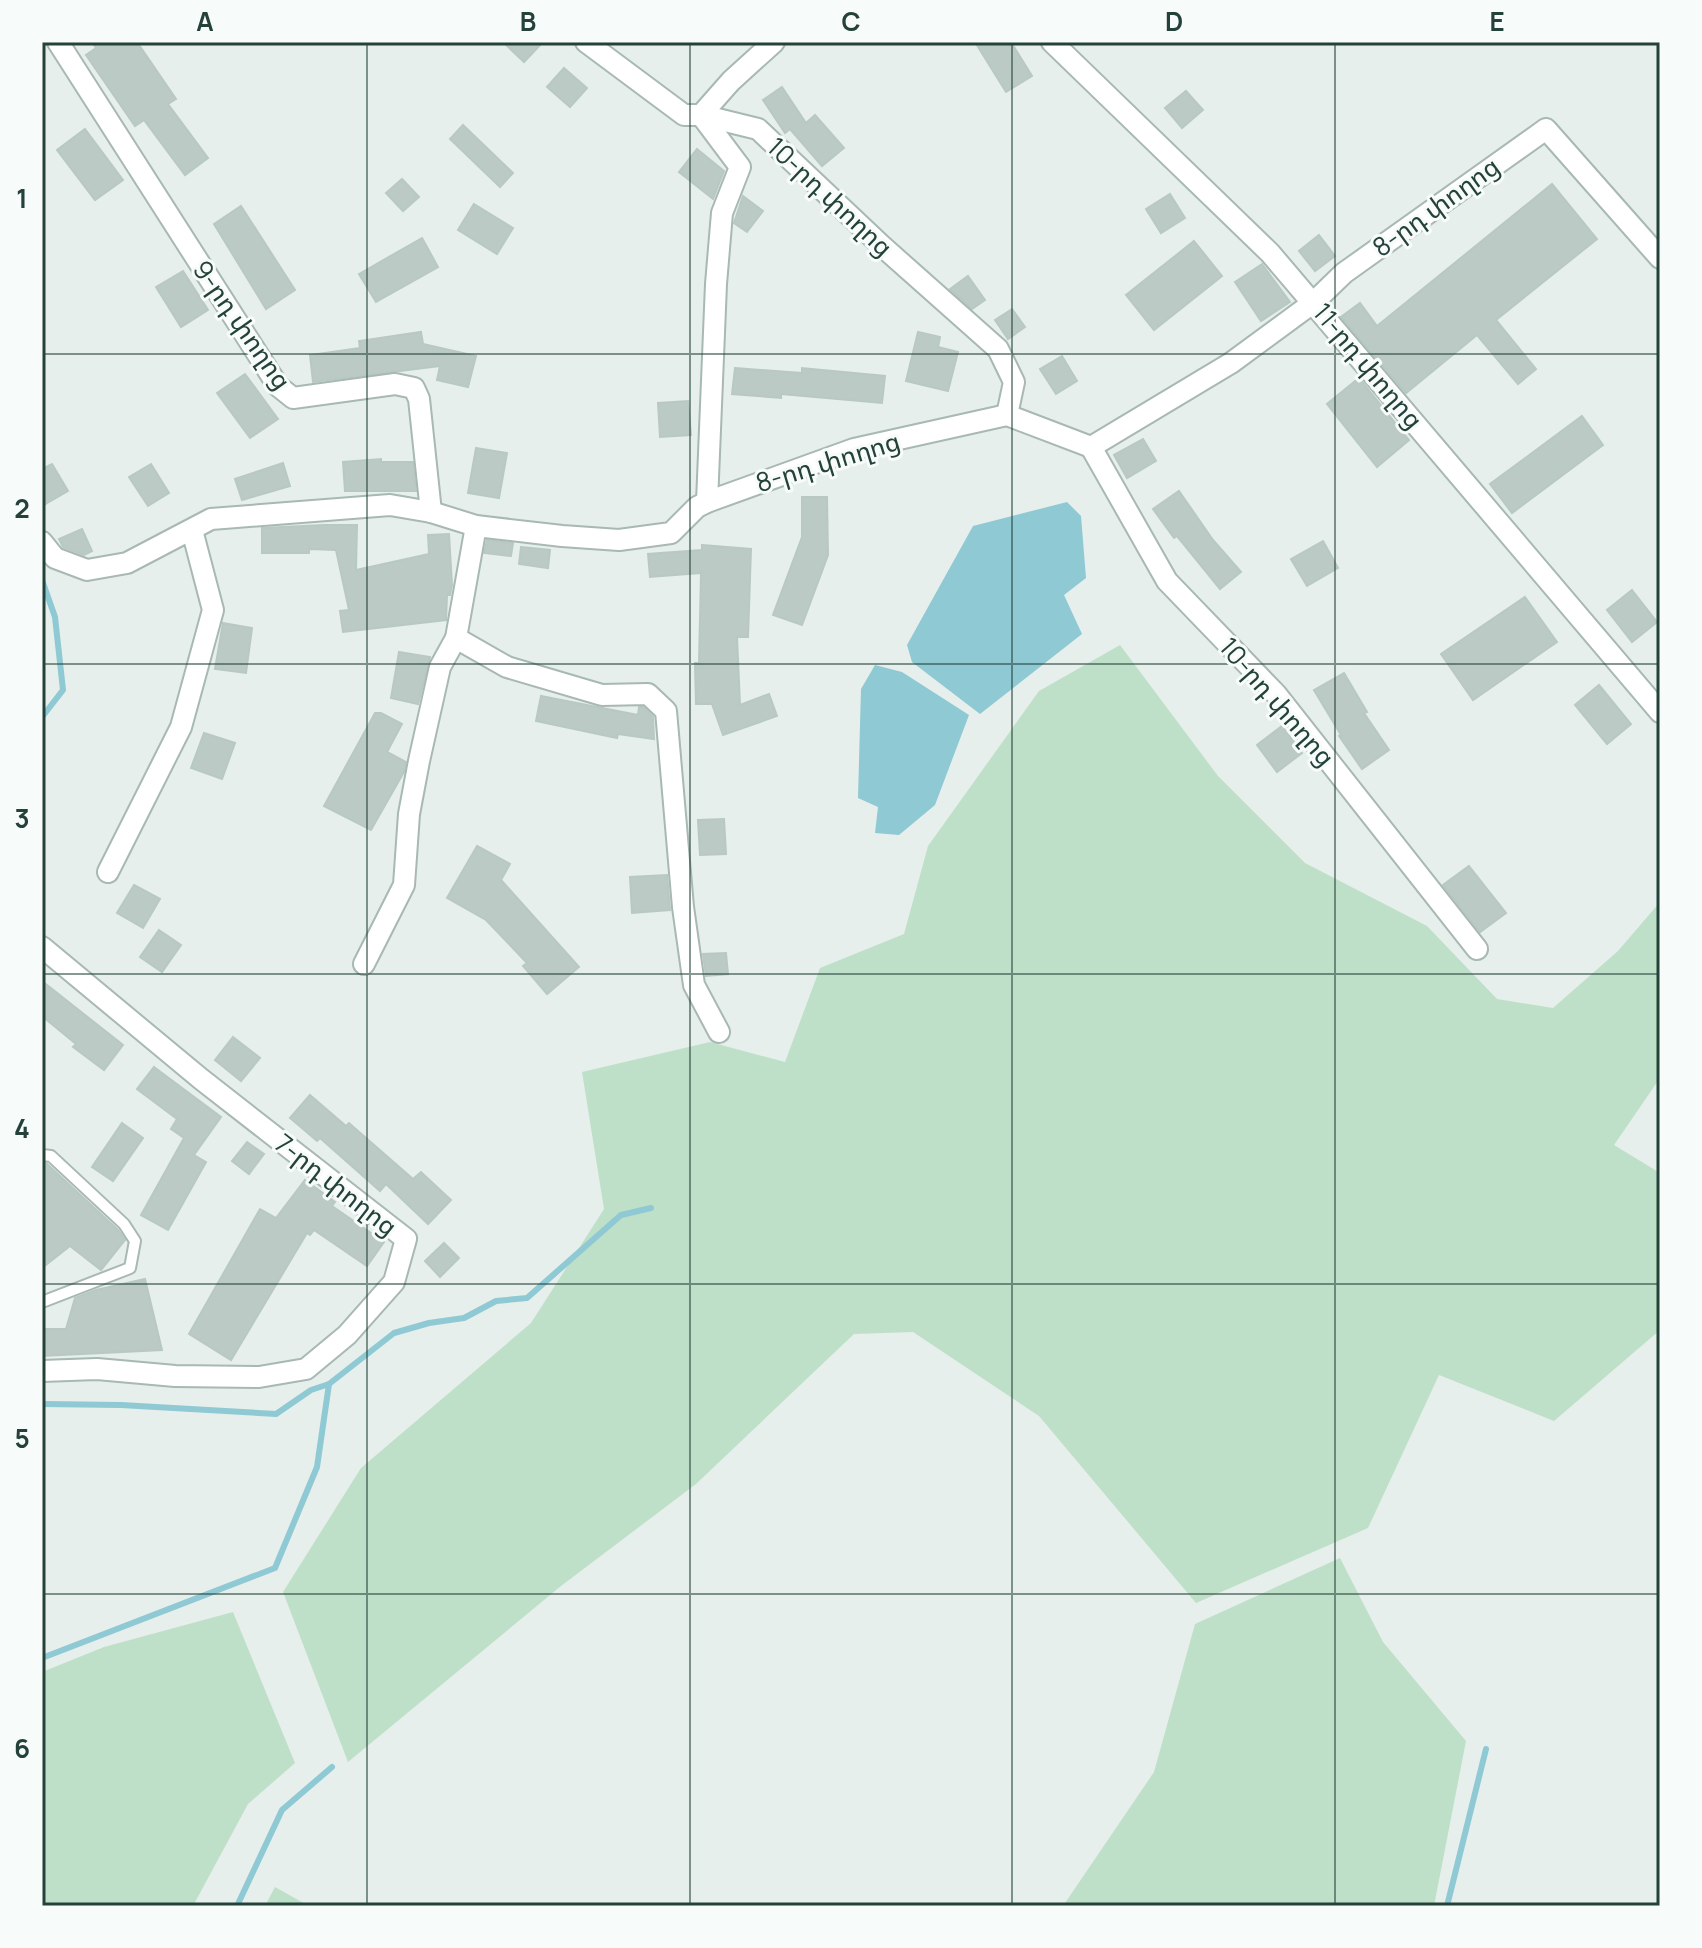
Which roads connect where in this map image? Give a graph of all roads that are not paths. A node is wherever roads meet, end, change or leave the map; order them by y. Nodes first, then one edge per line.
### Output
1 (58, 42) edge
2 (586, 42) edge
3 (774, 42) edge
4 (1052, 42) edge
5 (701, 115) junction
6 (1660, 258) edge
7 (1314, 302) junction
8 (1007, 415) junction
9 (1091, 447) junction
10 (707, 502) junction
11 (431, 512) junction
12 (476, 526) junction
13 (192, 530) junction
14 (42, 542) edge
15 (456, 638) junction
16 (1660, 712) edge
17 (108, 872) dead end
18 (42, 947) edge
19 (1477, 949) dead end
20 (364, 964) dead end
21 (719, 1032) dead end
22 (42, 1155) edge
23 (42, 1302) edge
24 (42, 1371) edge

1 - 11 street, 9-րդ փողոց
2 - 5 street, 10-րդ փողոց
3 - 5 street
4 - 7 street, 11-րդ փողոց
5 - 8 street, 10-րդ փողոց
5 - 10 street
6 - 7 street, 8-րդ փողոց
7 - 9 street, 8-րդ փողոց
7 - 16 street, 11-րդ փողոց
8 - 9 street
8 - 10 street, 8-րդ փողոց
9 - 19 street, 10-րդ փողոց
10 - 12 street, 8-րդ փողոց
11 - 12 street, 8-րդ փողոց
11 - 13 street, 8-րդ փողոց
12 - 15 street
13 - 14 street, 8-րդ փողոց
13 - 17 street
15 - 20 street
15 - 21 street
18 - 24 street, 7-րդ փողոց
22 - 23 lane

